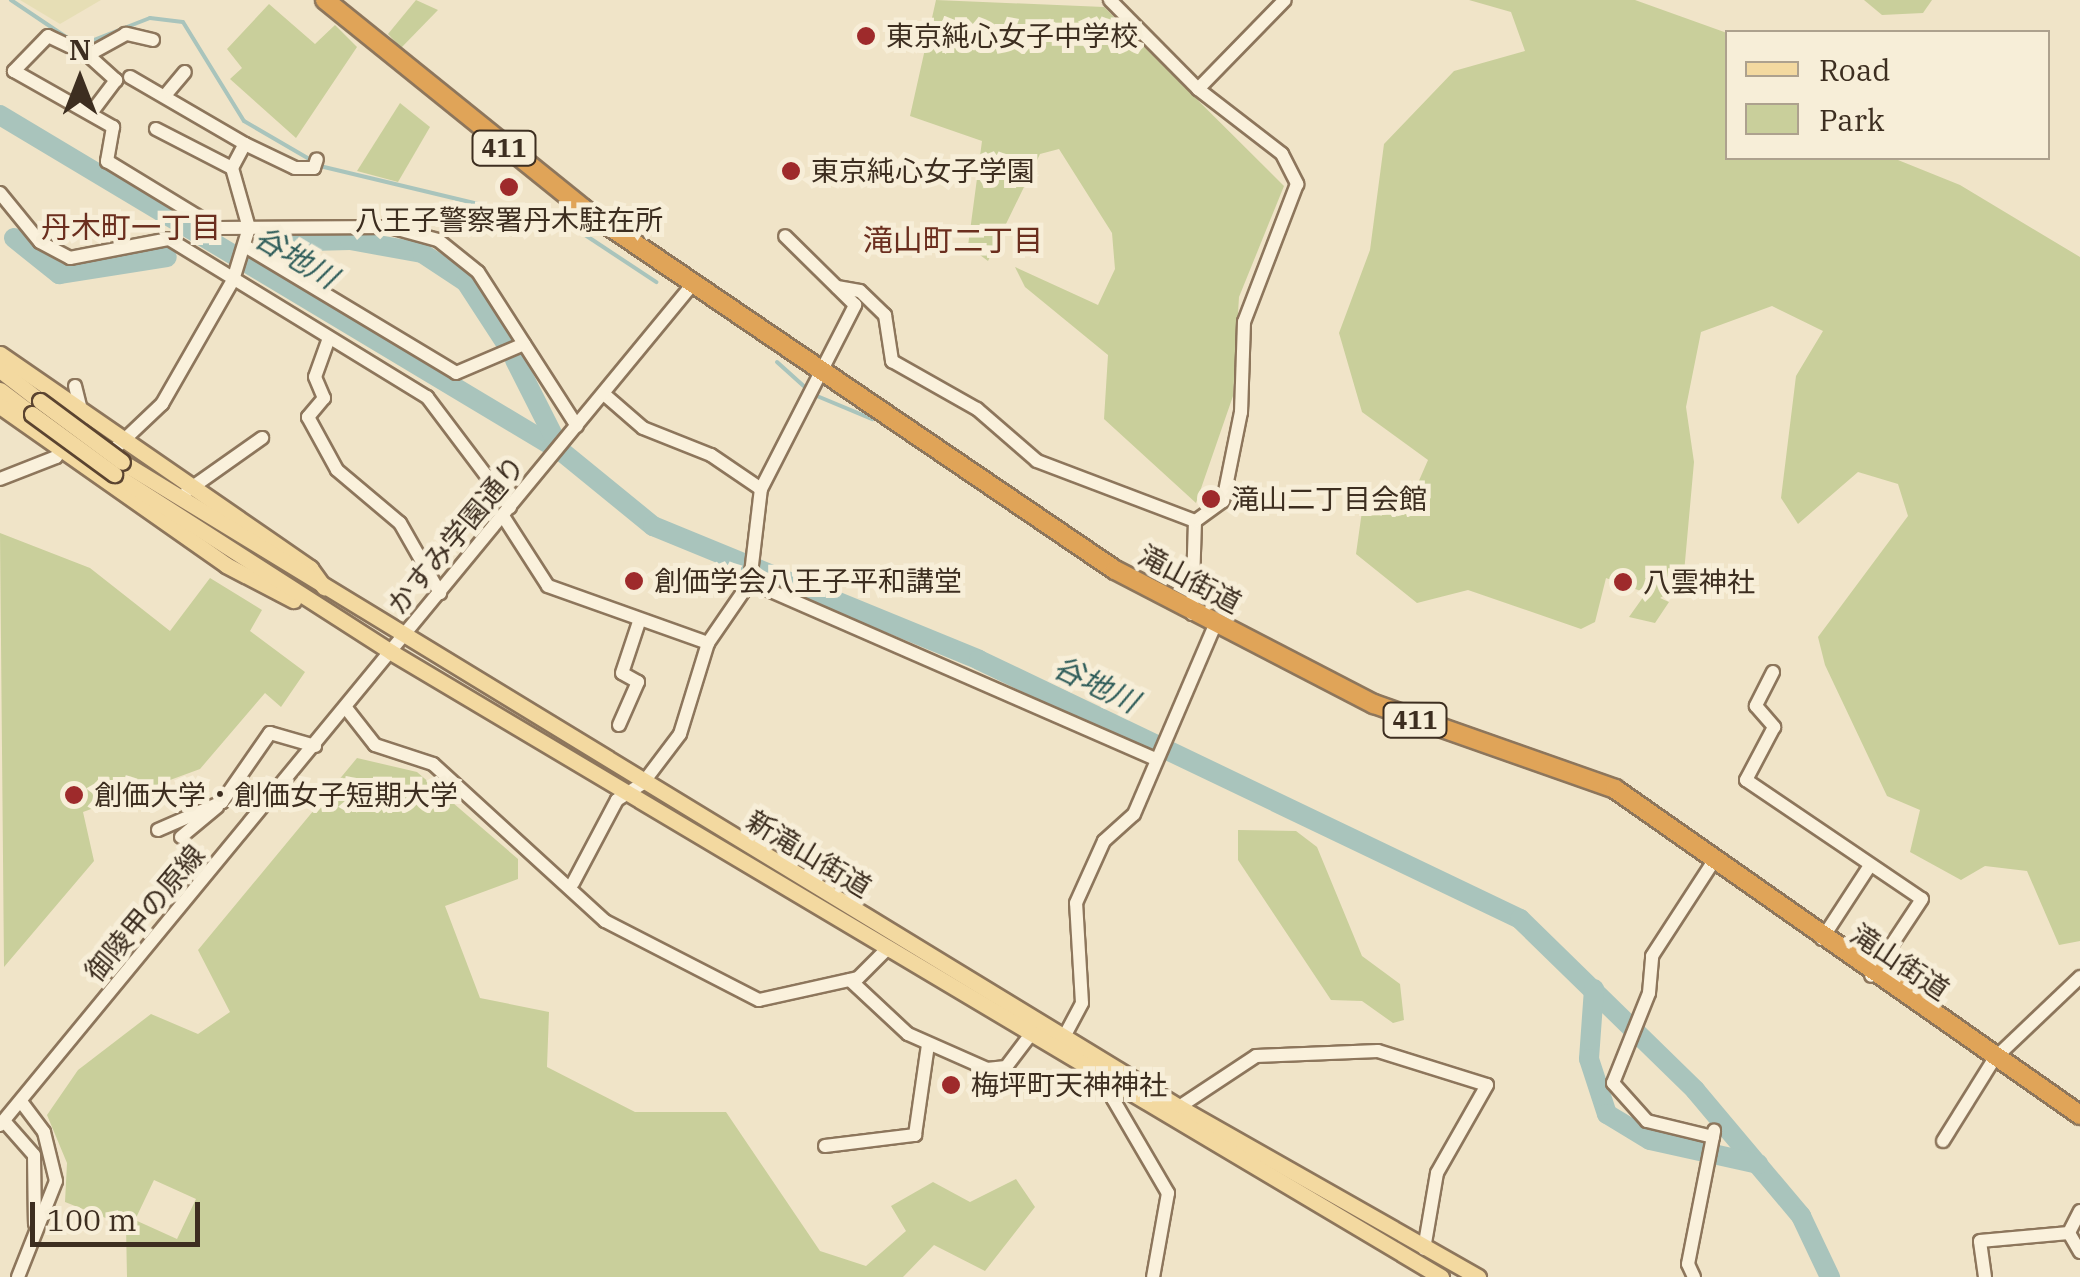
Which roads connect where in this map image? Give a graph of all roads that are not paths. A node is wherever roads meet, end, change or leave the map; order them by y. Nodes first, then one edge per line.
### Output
1 (325, 0) edge
2 (1110, 0) edge
3 (1285, 0) edge
4 (153, 40) dead end
5 (88, 55) junction
6 (185, 72) dead end
7 (130, 77) dead end
8 (1198, 89) junction
9 (168, 92) junction
10 (92, 112) junction
11 (156, 129) dead end
12 (245, 144) junction
13 (317, 159) dead end
14 (232, 168) junction
15 (0, 193) edge
16 (249, 228) junction
17 (786, 236) dead end
18 (244, 248) junction
19 (235, 277) junction
20 (692, 285) junction
21 (832, 286) junction
22 (329, 338) junction
23 (524, 344) junction
24 (0, 354) edge
25 (0, 370) edge
26 (825, 372) junction
27 (75, 386) dead end
28 (0, 390) edge
29 (604, 395) junction
30 (0, 406) edge
31 (36, 408) junction
32 (83, 418) junction
33 (576, 429) junction
34 (262, 438) dead end
35 (116, 442) junction
36 (60, 452) junction
37 (118, 468) junction
38 (93, 476) junction
39 (0, 479) edge
40 (761, 489) junction
41 (187, 491) junction
42 (507, 511) junction
43 (1195, 522) junction
44 (750, 580) junction
45 (326, 592) junction
46 (440, 593) junction
47 (325, 612) junction
48 (1192, 614) junction
49 (639, 622) junction
50 (1214, 624) junction
51 (403, 638) junction
52 (708, 643) junction
53 (391, 652) junction
54 (1773, 672) dead end
55 (346, 708) junction
56 (618, 725) dead end
57 (315, 746) junction
58 (1156, 757) junction
59 (637, 788) junction
60 (222, 802) junction
61 (158, 830) dead end
62 (181, 838) dead end
63 (1714, 859) junction
64 (1870, 867) junction
65 (572, 883) junction
66 (1820, 941) junction
67 (888, 948) junction
68 (1871, 976) junction
69 (2080, 977) edge
70 (850, 980) junction
71 (978, 993) junction
72 (1031, 1034) junction
73 (1064, 1037) junction
74 (928, 1044) junction
75 (1994, 1059) junction
76 (1115, 1086) junction
77 (22, 1102) junction
78 (1179, 1107) junction
79 (2080, 1115) edge
80 (2, 1123) edge
81 (1943, 1141) dead end
82 (825, 1146) dead end
83 (2080, 1211) edge
84 (2069, 1233) junction
85 (32, 1236) junction
86 (1424, 1248) junction
87 (2080, 1252) edge
88 (1691, 1270) edge
89 (18, 1277) edge
90 (1153, 1277) edge
91 (1441, 1277) edge
92 (1478, 1277) edge
93 (1984, 1277) edge

1 - 20 highway, 滝山街道 / 411
2 - 8 street
3 - 8 street
4 - 5 street
5 - 10 street
5 - 10 street
6 - 9 street
7 - 9 street
8 - 43 street
9 - 12 street
10 - 16 street
11 - 14 street
12 - 13 street
12 - 14 street
14 - 16 street
15 - 19 street
16 - 18 street
16 - 23 street
17 - 21 street
18 - 19 street
18 - 23 street
19 - 22 street
19 - 35 street
20 - 26 highway, 滝山街道 / 411
20 - 29 street
21 - 26 street
21 - 43 street
22 - 42 street
22 - 46 street
23 - 33 street
24 - 32 main road
25 - 31 main road
26 - 40 street
26 - 48 highway, 滝山街道 / 411
27 - 32 street
28 - 31 main road
29 - 33 street
29 - 40 street
30 - 36 main road
31 - 37 main road, bridge
32 - 35 main road
32 - 36 street
33 - 42 street, かすみ学園通り
34 - 41 street
35 - 38 street
35 - 41 main road
36 - 38 main road
36 - 39 street
37 - 45 main road, 新滝山街道
37 - 47 main road, 新滝山街道
38 - 47 main road
40 - 44 street
41 - 45 main road
42 - 46 street, かすみ学園通り
42 - 49 street
43 - 48 street
44 - 52 street
44 - 58 street
45 - 51 main road, 新滝山街道
46 - 51 street, かすみ学園通り
47 - 53 main road, 新滝山街道
48 - 50 highway, 滝山街道 / 411
49 - 52 street
49 - 56 street
50 - 58 street
50 - 63 highway, 滝山街道 / 411
51 - 53 street, 御陵甲の原線
51 - 59 main road, 新滝山街道
52 - 59 street
53 - 55 street, 御陵甲の原線
53 - 59 main road, 新滝山街道
54 - 64 street
55 - 57 street, 御陵甲の原線
55 - 65 street
57 - 60 street
57 - 77 street, 御陵甲の原線
58 - 73 street
59 - 65 street
59 - 67 main road, 新滝山街道
59 - 71 main road, 新滝山街道
60 - 61 street
60 - 62 street
63 - 66 highway, 滝山街道 / 411
63 - 88 street
64 - 66 street
64 - 68 street
65 - 70 street
66 - 68 highway, 滝山街道 / 411
67 - 70 street
67 - 71 main road, 新滝山街道
68 - 75 highway, 滝山街道 / 411
69 - 75 street
70 - 74 street
71 - 72 main road, 新滝山街道
71 - 73 main road, 新滝山街道
72 - 74 street
72 - 76 main road, 新滝山街道
73 - 78 main road, 新滝山街道
74 - 82 street
75 - 79 highway, 滝山街道 / 411
75 - 81 street
76 - 90 street
76 - 91 main road, 新滝山街道
77 - 80 street, 御陵甲の原線
77 - 85 street
78 - 86 main road, 新滝山街道
78 - 86 street
80 - 85 street
83 - 84 street
84 - 87 street
84 - 93 street
85 - 89 street
86 - 92 main road, 新滝山街道

